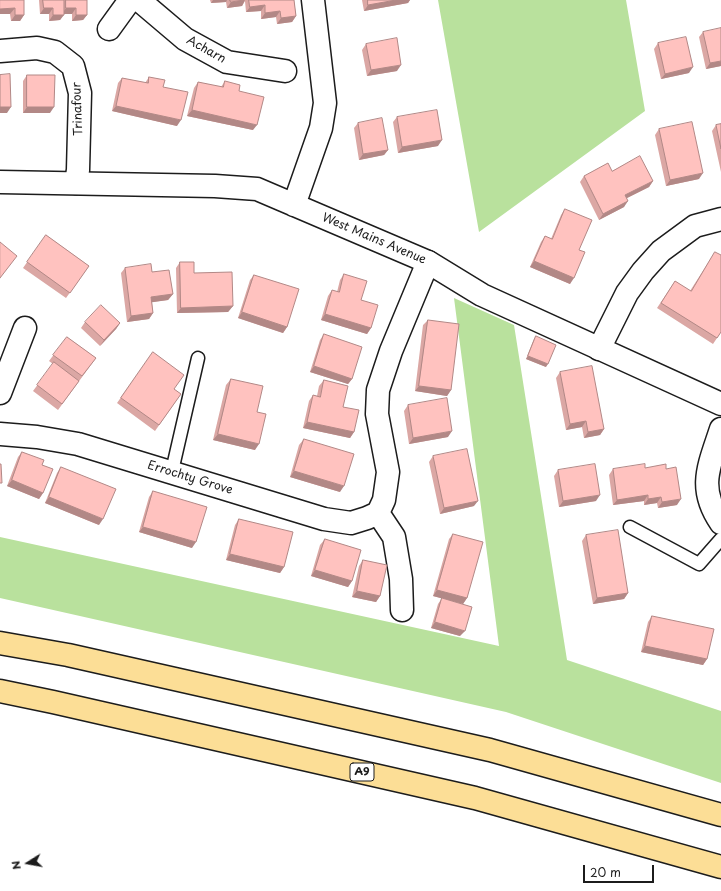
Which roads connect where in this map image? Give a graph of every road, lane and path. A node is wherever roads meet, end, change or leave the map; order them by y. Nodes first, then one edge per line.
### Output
1 (130, 0) edge
2 (139, 0) edge
3 (313, 0) edge
4 (109, 29) dead end
5 (0, 51) edge
6 (285, 71) dead end
7 (0, 182) edge
8 (76, 183) junction
9 (294, 204) junction
10 (721, 219) edge
11 (428, 262) junction
12 (25, 328) dead end
13 (600, 349) junction
14 (198, 358) dead end
15 (0, 394) edge
16 (721, 404) edge
17 (721, 429) edge
18 (0, 434) edge
19 (172, 471) junction
20 (378, 513) junction
21 (721, 523) edge
22 (630, 527) dead end
23 (721, 539) edge
24 (402, 610) dead end
25 (0, 643) edge
26 (0, 691) edge
27 (721, 815) edge
28 (721, 867) edge

1 - 4 street
2 - 6 street, Acharn
3 - 9 street
5 - 8 street, Trinafour
7 - 8 street, West Mains Avenue
8 - 9 street, West Mains Avenue
9 - 11 street, West Mains Avenue
10 - 13 street
11 - 13 street, West Mains Avenue
11 - 20 street
12 - 15 street
13 - 16 street, West Mains Avenue
14 - 19 lane
17 - 21 street
18 - 19 street, Errochty Grove
19 - 20 street, Errochty Grove
20 - 24 street
22 - 23 lane
25 - 27 highway
26 - 28 highway, A9

